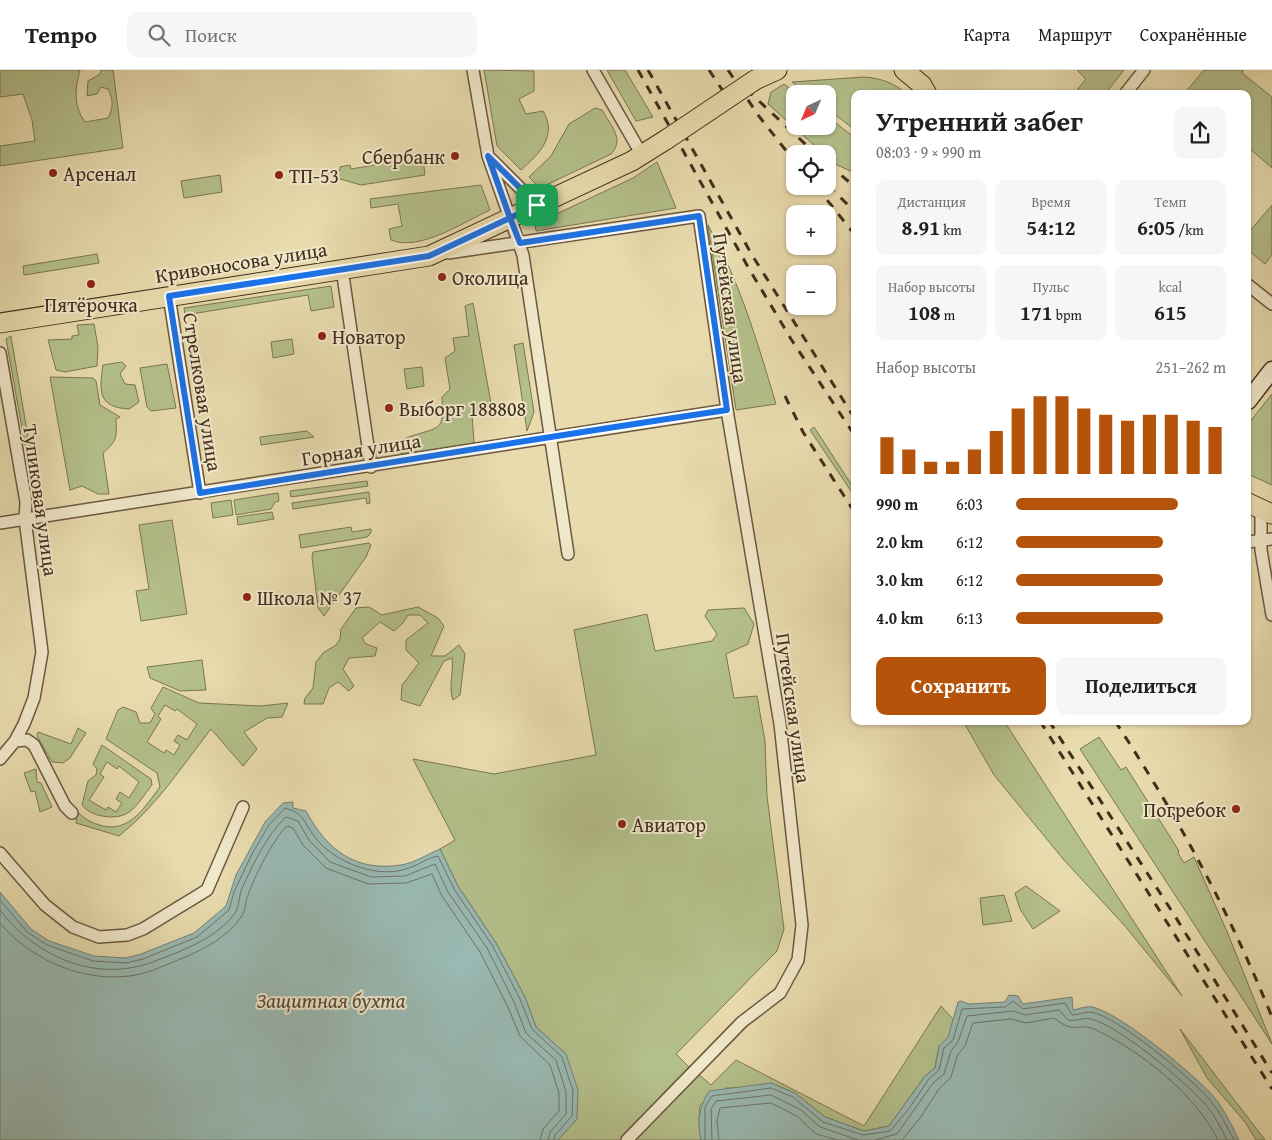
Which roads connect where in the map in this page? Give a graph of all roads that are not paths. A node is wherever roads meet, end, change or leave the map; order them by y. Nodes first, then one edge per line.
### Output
1 (473, 70) edge
2 (593, 70) edge
3 (777, 70) edge
4 (904, 70) edge
5 (926, 70) edge
6 (1144, 70) edge
7 (925, 90) edge
8 (928, 90) edge
9 (1128, 90) edge
10 (642, 155) junction
11 (488, 156) junction
12 (537, 205) junction
13 (699, 216) joint
14 (510, 218) junction
15 (520, 243) junction
16 (429, 256) junction
17 (342, 269) junction
18 (1251, 287) edge
19 (169, 296) junction
20 (1272, 304) edge
21 (0, 323) edge
22 (0, 353) edge
23 (1272, 370) edge
24 (1251, 396) edge
25 (727, 410) junction
26 (550, 437) junction
27 (371, 466) junction
28 (200, 493) junction
29 (1260, 509) edge
30 (25, 519) junction
31 (0, 523) edge
32 (1266, 539) edge
33 (1251, 542) edge
34 (568, 554) dead end
35 (1272, 615) edge
36 (15, 741) junction
37 (0, 760) edge
38 (243, 807) dead end
39 (72, 813) dead end
40 (0, 853) edge
41 (627, 1140) edge

1 - 11 street
2 - 10 street
3 - 10 main road, Кривоносова улица, bridge
4 - 7 main road
5 - 8 main road
6 - 9 street
10 - 12 main road, Кривоносова улица
11 - 12 street
11 - 14 street
12 - 14 main road, Кривоносова улица
13 - 15 street, Кривоносова улица
13 - 25 street, Путейская улица
14 - 15 street
14 - 16 main road, Кривоносова улица
15 - 16 street, Кривоносова улица
15 - 26 street
16 - 17 main road, Кривоносова улица
17 - 19 main road, Кривоносова улица
17 - 27 street
18 - 20 street
19 - 21 main road, Кривоносова улица
19 - 28 street, Стрелковая улица
22 - 30 street, Тупиковая улица
23 - 24 street
25 - 26 street, Горная улица
25 - 41 street, Путейская улица
26 - 27 street, Горная улица
26 - 34 street
27 - 28 street, Горная улица
28 - 30 street, Горная улица
29 - 32 street
30 - 31 street, Горная улица
30 - 36 street, Тупиковая улица
32 - 33 street
32 - 35 street
36 - 37 street, Тупиковая улица
36 - 39 street
38 - 40 street

